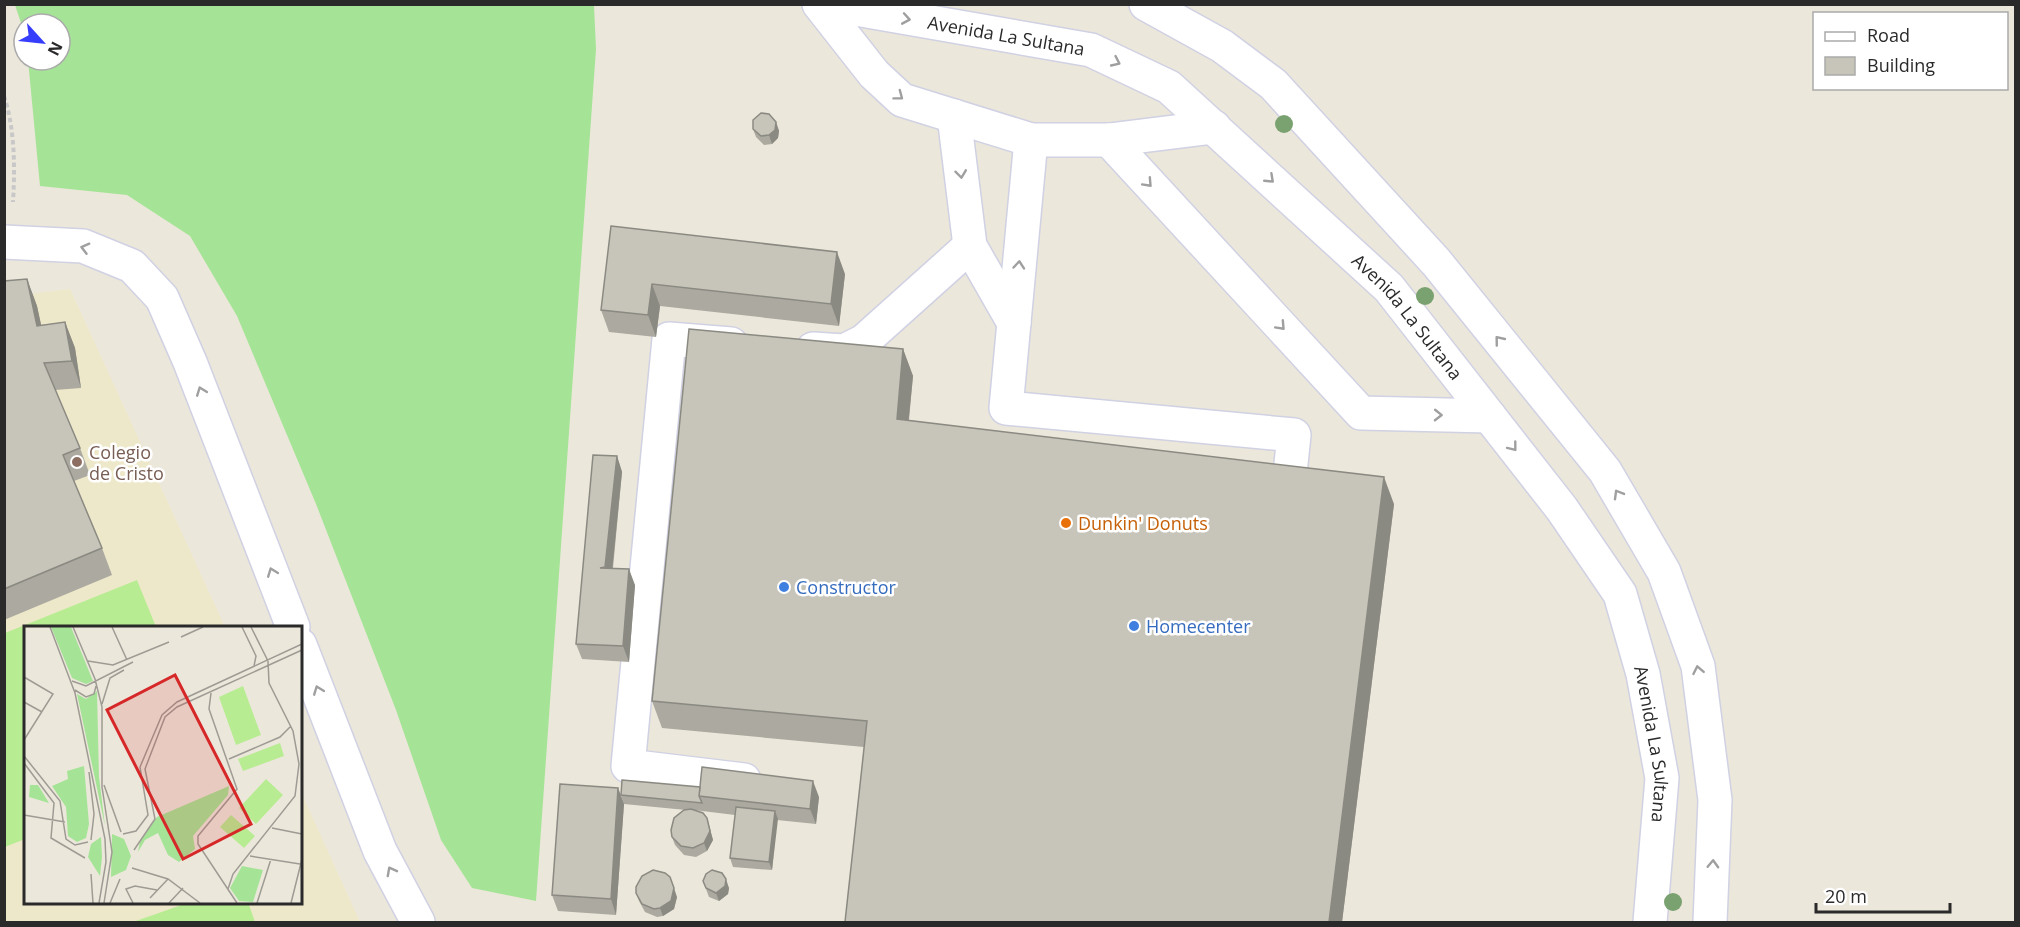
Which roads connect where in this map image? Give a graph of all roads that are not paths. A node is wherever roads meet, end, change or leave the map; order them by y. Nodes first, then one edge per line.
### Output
1 (819, 4) edge
2 (827, 4) edge
3 (1146, 4) edge
4 (954, 116) junction
5 (1214, 127) junction
6 (1031, 140) junction
7 (1109, 140) junction
8 (8, 242) edge
9 (970, 246) junction
10 (1014, 323) junction
11 (1489, 416) junction
12 (1288, 492) edge
13 (293, 626) edge
14 (302, 650) edge
15 (766, 783) edge
16 (418, 922) edge
17 (1650, 922) edge
18 (1710, 922) edge

1 -> 4 street
2 -> 5 street, Avenida La Sultana
18 -> 3 street
4 - 6 street
4 -> 9 street
5 - 7 street
5 -> 11 street, Avenida La Sultana
6 - 7 street
10 -> 6 street
7 -> 11 street
13 -> 8 street
9 - 10 street
9 - 15 street
10 - 12 street
11 -> 17 street, Avenida La Sultana
16 -> 14 street

